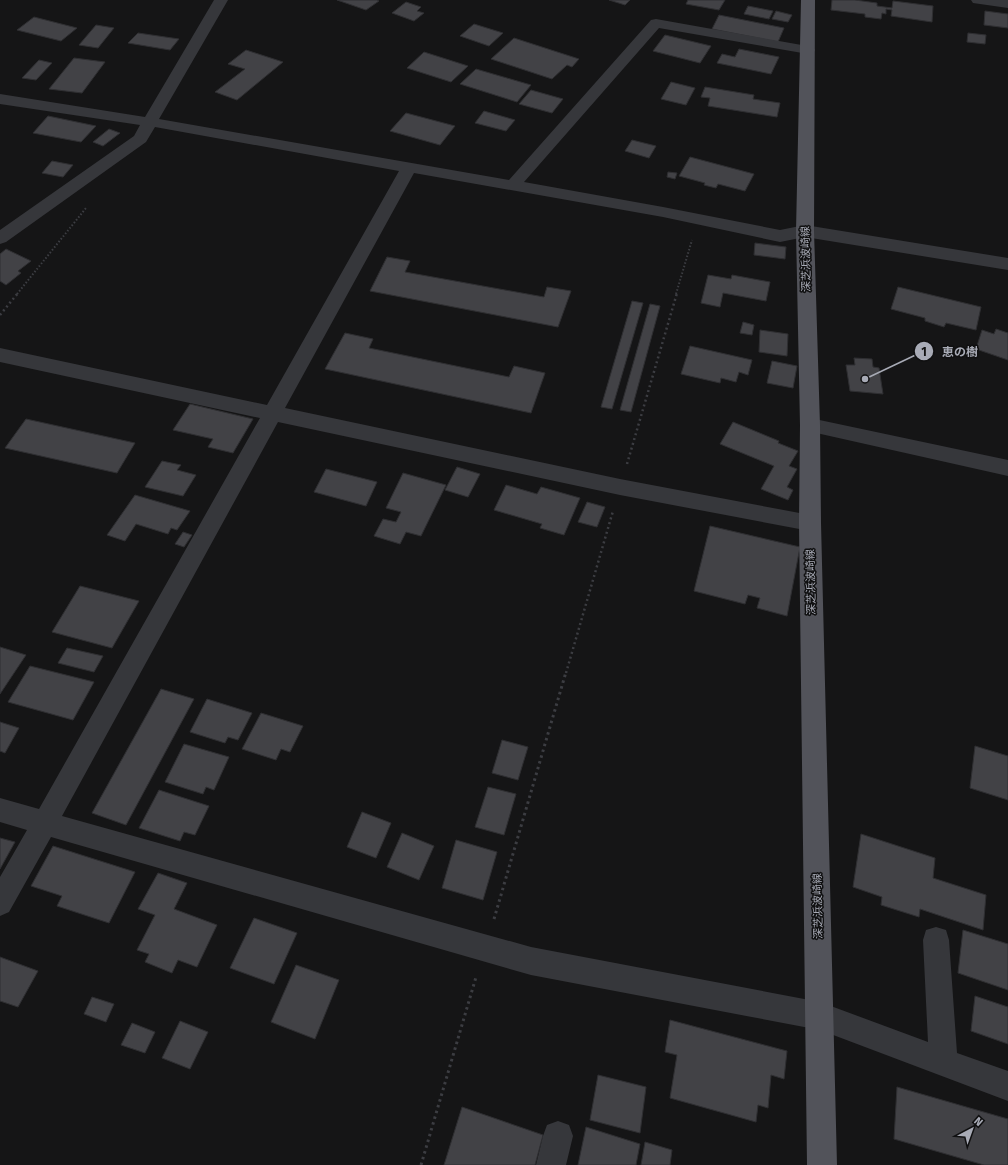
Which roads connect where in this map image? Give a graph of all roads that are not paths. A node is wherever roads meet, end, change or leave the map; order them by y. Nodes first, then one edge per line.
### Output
1 (221, 0) edge
2 (808, 0) edge
3 (978, 0) edge
4 (1008, 4) edge
5 (808, 50) junction
6 (0, 99) edge
7 (150, 122) junction
8 (409, 168) junction
9 (512, 186) junction
10 (805, 231) junction
11 (0, 238) edge
12 (1008, 264) edge
13 (0, 355) edge
14 (274, 412) junction
15 (810, 425) junction
16 (1008, 468) edge
17 (810, 524) junction
18 (0, 810) edge
19 (44, 824) junction
20 (0, 903) edge
21 (936, 940) dead end
22 (820, 1016) junction
23 (944, 1062) junction
24 (1008, 1086) edge
25 (558, 1136) dead end
26 (551, 1165) edge
27 (822, 1165) edge

1 - 7 street
2 - 5 main road, 深芝浜波崎線
3 - 4 street
5 - 9 street
5 - 10 main road, 深芝浜波崎線
6 - 7 street
7 - 8 street
7 - 11 street
8 - 9 street
8 - 14 street
9 - 10 street
10 - 12 street
10 - 15 main road, 深芝浜波崎線
13 - 14 street
14 - 17 street
14 - 19 street
15 - 16 street
15 - 17 main road, 深芝浜波崎線
17 - 22 main road, 深芝浜波崎線
18 - 19 street
19 - 20 street
19 - 22 street
21 - 23 street
22 - 23 street
22 - 27 main road, 深芝浜波崎線
23 - 24 street
25 - 26 street

